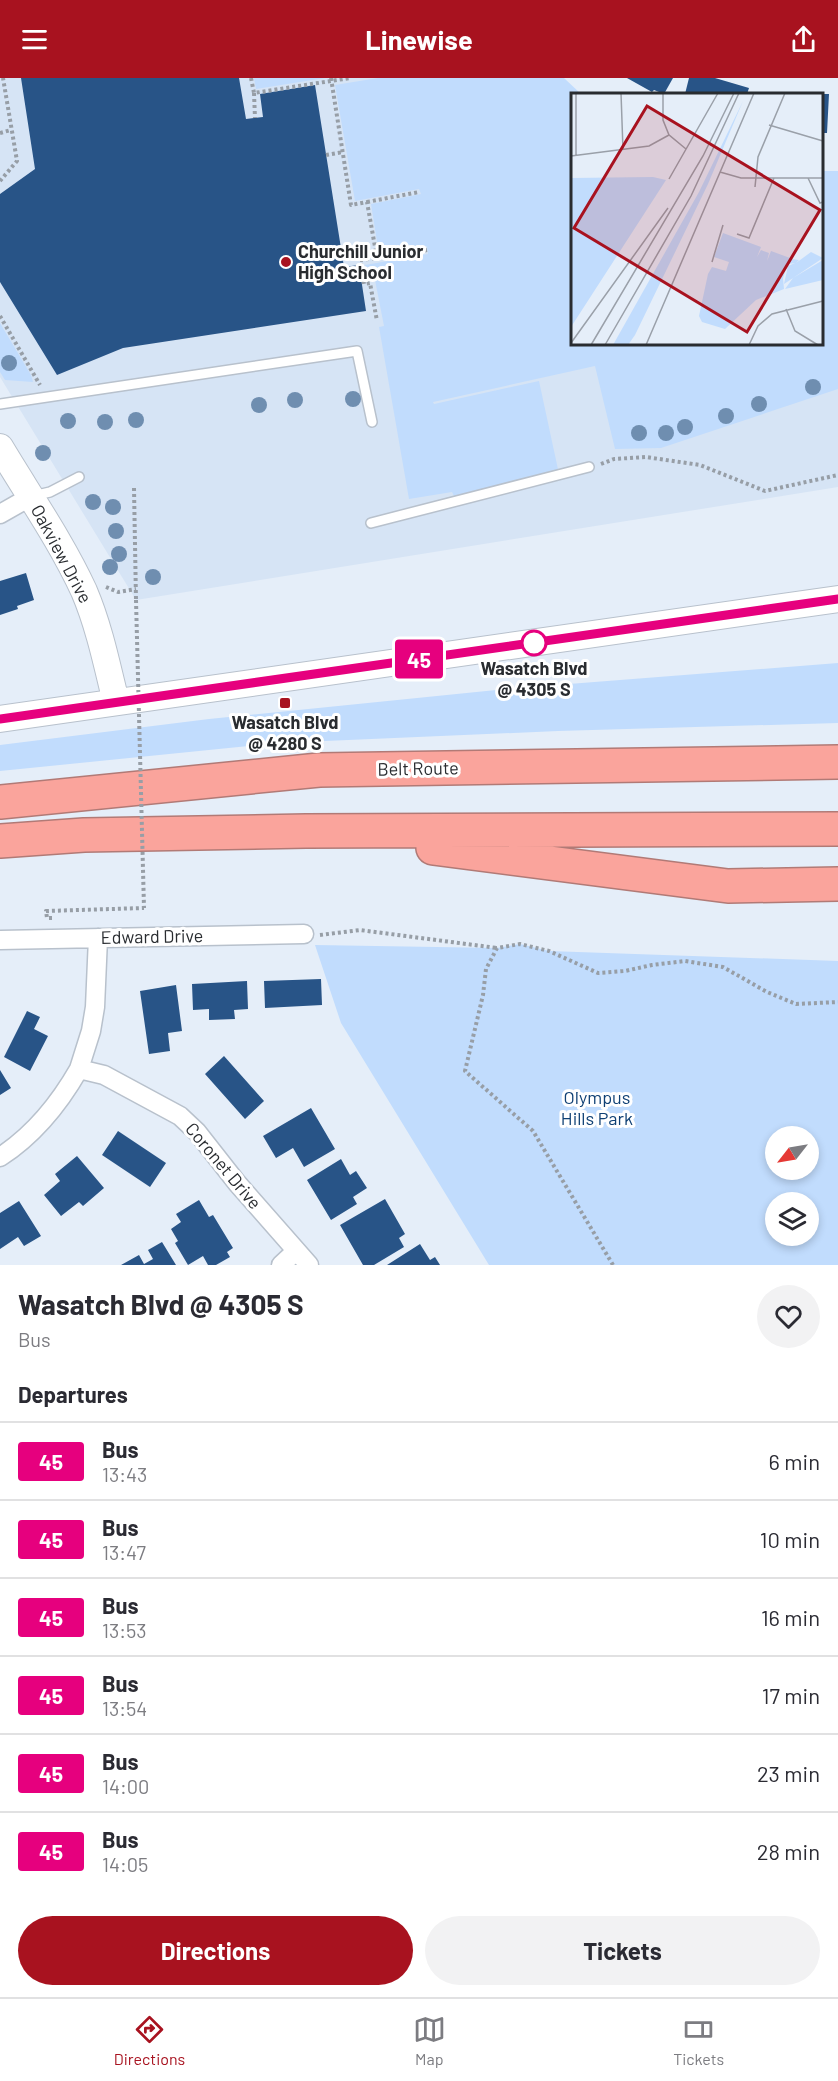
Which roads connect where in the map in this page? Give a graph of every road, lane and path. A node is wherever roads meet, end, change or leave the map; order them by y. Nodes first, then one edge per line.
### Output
1 (3, 78) edge
2 (251, 78) edge
3 (350, 78) edge
4 (331, 80) edge
5 (254, 93) junction
6 (255, 118) dead end
7 (11, 130) junction
8 (0, 133) edge
9 (343, 152) junction
10 (326, 154) dead end
11 (0, 181) edge
12 (418, 192) dead end
13 (367, 202) junction
14 (427, 250) dead end
15 (377, 258) junction
16 (0, 316) edge
17 (377, 321) dead end
18 (40, 385) dead end
19 (0, 404) edge
20 (372, 422) dead end
21 (0, 447) edge
22 (589, 467) joint
23 (838, 475) edge
24 (79, 477) dead end
25 (134, 488) dead end
26 (30, 497) junction
27 (0, 514) edge
28 (371, 523) dead end
29 (106, 587) dead end
30 (136, 589) junction
31 (838, 599) edge
32 (116, 702) junction
33 (0, 719) edge
34 (838, 762) edge
35 (0, 802) edge
36 (838, 829) edge
37 (306, 831) junction
38 (0, 841) edge
39 (838, 884) edge
40 (58, 918) dead end
41 (304, 934) joint
42 (98, 938) junction
43 (0, 940) edge
44 (497, 948) junction
45 (838, 1002) edge
46 (79, 1069) junction
47 (0, 1157) edge
48 (296, 1251) junction
49 (281, 1265) edge
50 (309, 1265) edge
51 (613, 1265) edge

1 - 7 path
2 - 5 path
3 - 4 path
4 - 5 path
4 - 9 path
5 - 6 path
7 - 8 path
7 - 11 path
9 - 10 path
9 - 13 path
12 - 13 path
13 - 15 path
14 - 15 path
15 - 17 path
16 - 18 path
19 - 20 lane
21 - 26 main road, Oakview Drive
22 - 23 path
22 - 28 lane
24 - 26 lane
25 - 30 path
26 - 27 street
26 - 32 main road, Oakview Drive
29 - 30 path
30 - 40 path, bridge
31 - 32 main road
32 - 33 main road
34 - 35 highway, Belt Route
36 - 37 highway
37 - 38 highway
37 - 39 highway
41 - 42 street, Edward Drive
41 - 44 path
42 - 43 street, Edward Drive
42 - 46 street
44 - 45 path
44 - 51 path
46 - 47 street
46 - 48 street, Coronet Drive
48 - 49 street
48 - 50 street, Coronet Drive

